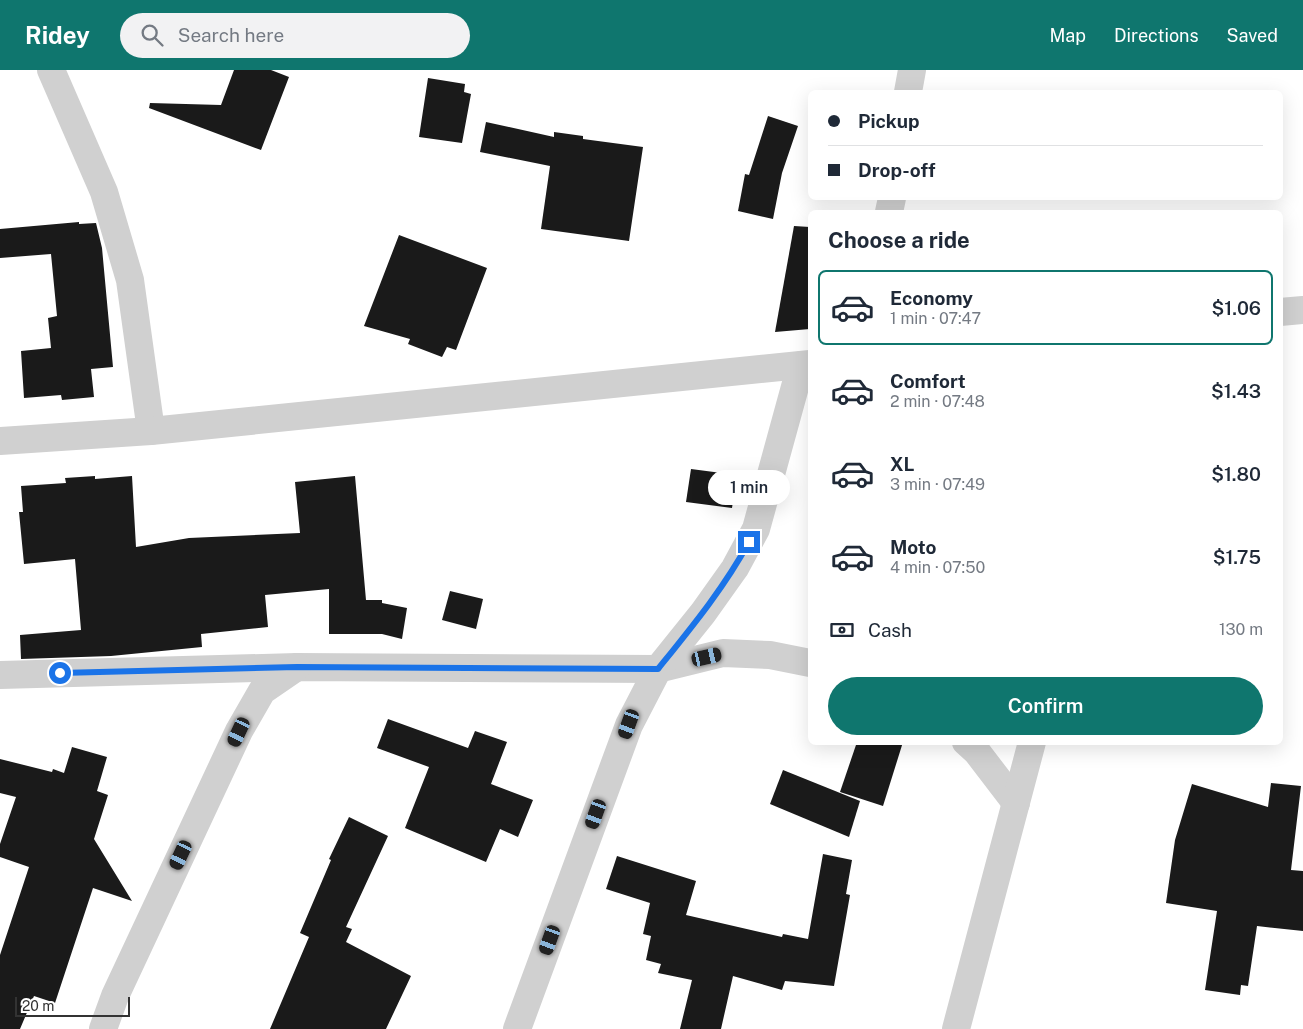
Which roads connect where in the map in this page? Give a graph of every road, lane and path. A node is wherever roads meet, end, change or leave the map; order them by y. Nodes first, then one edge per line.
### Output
1 (51, 70) edge
2 (912, 70) edge
3 (908, 90) edge
4 (1303, 310) edge
5 (1283, 312) edge
6 (805, 364) edge
7 (151, 431) junction
8 (0, 441) edge
9 (808, 662) edge
10 (297, 667) junction
11 (658, 669) junction
12 (0, 675) edge
13 (969, 745) edge
14 (1031, 745) edge
15 (1016, 803) junction
16 (103, 1029) edge
17 (517, 1029) edge
18 (956, 1029) edge

1 - 7 street
2 - 3 street
4 - 5 street
6 - 7 street
6 - 11 street
7 - 8 street
9 - 11 street
10 - 11 street
10 - 12 street
10 - 16 street
11 - 17 street
13 - 15 street
14 - 15 street
15 - 18 street

